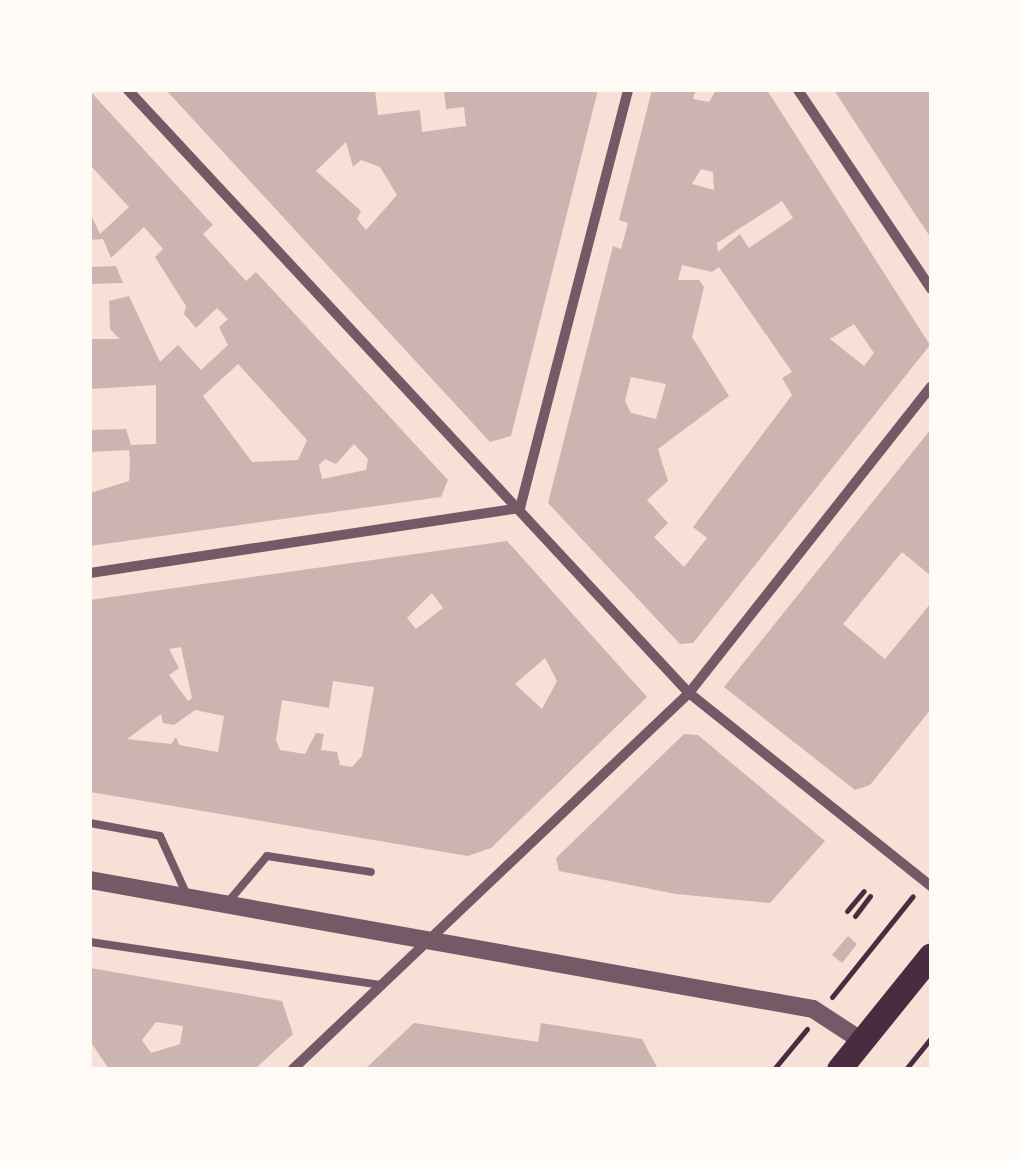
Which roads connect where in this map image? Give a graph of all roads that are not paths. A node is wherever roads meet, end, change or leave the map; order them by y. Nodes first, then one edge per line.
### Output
1 (128, 90) edge
2 (628, 90) edge
3 (798, 90) edge
4 (931, 288) edge
5 (931, 387) edge
6 (520, 508) junction
7 (90, 573) edge
8 (689, 693) junction
9 (90, 823) edge
10 (371, 872) dead end
11 (90, 880) edge
12 (928, 884) edge
13 (188, 898) junction
14 (227, 904) junction
15 (428, 938) junction
16 (90, 942) edge
17 (931, 955) edge
18 (382, 985) junction
19 (862, 1041) junction
20 (294, 1069) edge
21 (839, 1069) edge

1 - 6 street
2 - 6 street
3 - 4 street
5 - 8 street
6 - 7 street
6 - 8 street
8 - 12 street
8 - 15 street
9 - 13 lane
10 - 14 lane
11 - 13 street
13 - 14 street
14 - 15 street
15 - 18 street
15 - 19 street
16 - 18 lane
17 - 19 main road
18 - 20 street
19 - 21 main road

